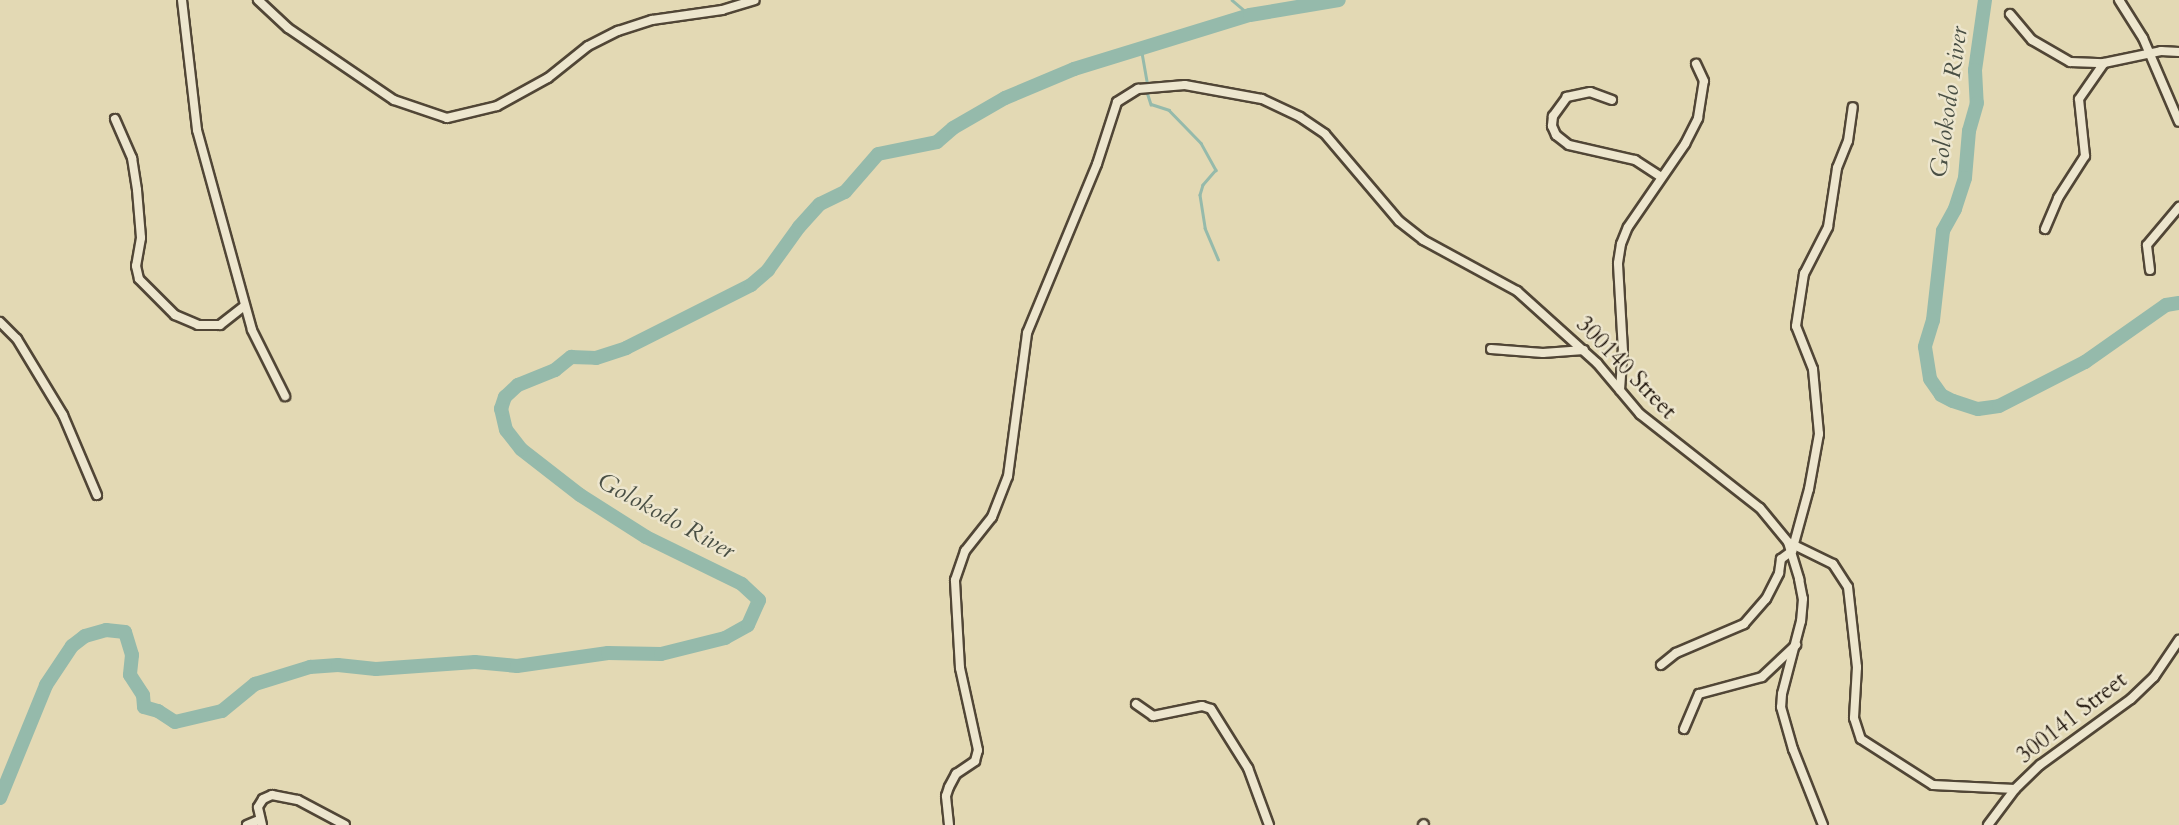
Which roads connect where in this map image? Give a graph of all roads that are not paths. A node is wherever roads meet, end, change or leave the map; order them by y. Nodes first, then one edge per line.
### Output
1 (183, 0) edge
2 (258, 0) edge
3 (754, 0) edge
4 (2119, 0) edge
5 (2010, 14) dead end
6 (2179, 52) edge
7 (2149, 54) junction
8 (2104, 63) junction
9 (1696, 64) dead end
10 (1612, 100) dead end
11 (1853, 107) dead end
12 (115, 120) dead end
13 (2179, 122) edge
14 (1661, 177) junction
15 (2179, 207) edge
16 (2045, 229) dead end
17 (2150, 270) dead end
18 (244, 306) junction
19 (0, 321) edge
20 (1491, 349) dead end
21 (1584, 350) junction
22 (1620, 390) junction
23 (285, 396) dead end
24 (97, 495) dead end
25 (1793, 548) junction
26 (2179, 640) edge
27 (1796, 645) junction
28 (1661, 665) dead end
29 (1136, 704) dead end
30 (1684, 729) dead end
31 (2015, 789) junction
32 (261, 823) edge
33 (247, 825) edge
34 (345, 825) edge
35 (948, 825) edge
36 (1269, 825) edge
37 (1824, 825) edge
38 (1988, 825) edge

1 - 18 street
2 - 3 street
4 - 7 street
5 - 8 street
6 - 7 street
7 - 8 street
7 - 13 street
8 - 16 street
9 - 14 street
10 - 14 street
11 - 25 street
12 - 18 street
14 - 22 street
15 - 17 street
18 - 23 street
19 - 24 street
20 - 21 street
21 - 22 street, 300140 Street
21 - 35 street, 300140 Street
22 - 25 street, 300140 Street
25 - 27 street, 300140 Street
25 - 28 street
25 - 31 street
26 - 31 street, 300141 Street
27 - 30 street
27 - 37 street, 300140 Street
29 - 36 street
31 - 38 street, 300141 Street
32 - 33 street
32 - 34 street

